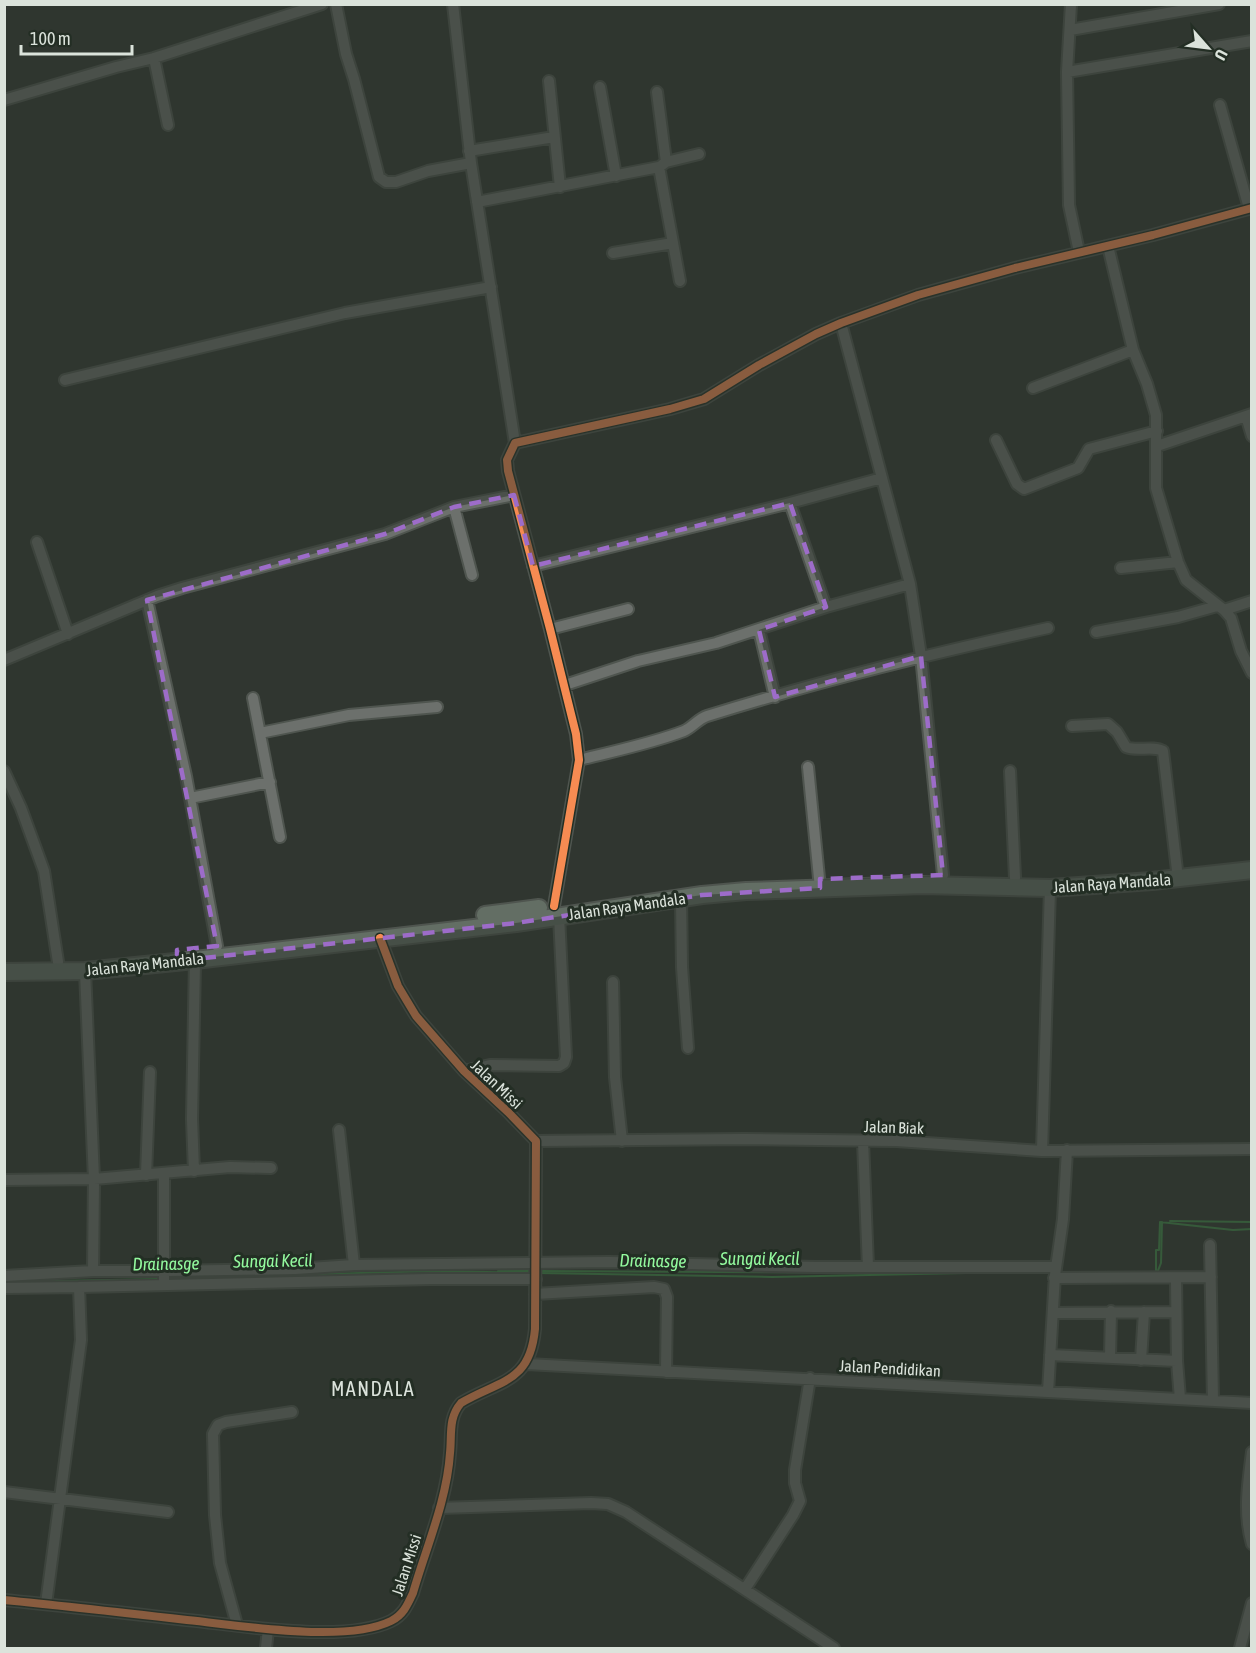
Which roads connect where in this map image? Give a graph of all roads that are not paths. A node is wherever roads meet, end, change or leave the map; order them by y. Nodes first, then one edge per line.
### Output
1 (322, 4) edge
2 (336, 4) edge
3 (453, 4) edge
4 (1071, 4) edge
5 (1218, 4) edge
6 (1070, 30) junction
7 (1251, 40) edge
8 (154, 58) junction
9 (1067, 72) junction
10 (549, 81) dead end
11 (600, 87) dead end
12 (657, 92) dead end
13 (4, 100) edge
14 (1220, 105) dead end
15 (168, 125) dead end
16 (554, 137) junction
17 (469, 151) junction
18 (699, 154) dead end
19 (471, 163) junction
20 (663, 165) junction
21 (616, 176) junction
22 (560, 187) junction
23 (477, 202) junction
24 (1250, 208) edge
25 (673, 243) junction
26 (1108, 246) junction
27 (1079, 252) junction
28 (613, 253) dead end
29 (680, 281) dead end
30 (490, 287) junction
31 (841, 322) junction
32 (1133, 350) junction
33 (65, 380) dead end
34 (1033, 388) dead end
35 (1249, 415) edge
36 (1157, 431) junction
37 (1251, 436) edge
38 (996, 440) dead end
39 (515, 443) junction
40 (1157, 446) junction
41 (882, 478) junction
42 (514, 495) junction
43 (790, 503) junction
44 (454, 507) junction
45 (37, 542) dead end
46 (1178, 562) junction
47 (533, 566) junction
48 (1121, 568) dead end
49 (472, 575) dead end
50 (910, 584) junction
51 (147, 600) junction
52 (1251, 601) edge
53 (826, 607) junction
54 (1220, 608) junction
55 (628, 609) dead end
56 (1048, 628) dead end
57 (550, 629) junction
58 (759, 630) junction
59 (1096, 632) dead end
60 (68, 634) junction
61 (921, 656) junction
62 (4, 660) edge
63 (1251, 673) edge
64 (565, 685) junction
65 (775, 697) junction
66 (253, 698) dead end
67 (437, 707) dead end
68 (1072, 726) dead end
69 (260, 734) junction
70 (579, 760) junction
71 (808, 767) dead end
72 (4, 771) edge
73 (1010, 771) dead end
74 (270, 782) junction
75 (190, 798) junction
76 (280, 837) dead end
77 (1251, 861) edge
78 (1220, 869) junction
79 (1177, 870) junction
80 (1251, 870) edge
81 (943, 874) junction
82 (1015, 878) junction
83 (820, 883) junction
84 (1050, 888) junction
85 (681, 898) junction
86 (557, 911) junction
87 (380, 938) junction
88 (217, 946) junction
89 (177, 956) junction
90 (195, 960) junction
91 (58, 962) junction
92 (4, 963) edge
93 (85, 971) junction
94 (4, 972) edge
95 (613, 982) dead end
96 (688, 1048) dead end
97 (464, 1071) junction
98 (150, 1072) dead end
99 (339, 1130) dead end
100 (536, 1141) junction
101 (622, 1141) junction
102 (863, 1141) junction
103 (1251, 1149) edge
104 (1067, 1150) junction
105 (1042, 1151) junction
106 (271, 1168) dead end
107 (194, 1171) junction
108 (164, 1174) junction
109 (146, 1175) junction
110 (94, 1179) junction
111 (4, 1180) edge
112 (1210, 1245) dead end
113 (354, 1265) junction
114 (868, 1267) junction
115 (536, 1270) junction
116 (93, 1271) junction
117 (1055, 1273) junction
118 (4, 1276) edge
119 (1210, 1277) junction
120 (164, 1278) junction
121 (1176, 1278) junction
122 (79, 1287) junction
123 (4, 1288) edge
124 (535, 1294) junction
125 (1111, 1311) junction
126 (1144, 1312) junction
127 (1176, 1312) junction
128 (1053, 1313) junction
129 (1050, 1355) junction
130 (1110, 1358) junction
131 (1142, 1360) junction
132 (1177, 1361) junction
133 (526, 1364) junction
134 (666, 1372) junction
135 (810, 1378) junction
136 (1048, 1392) junction
137 (1180, 1399) junction
138 (1213, 1400) junction
139 (1251, 1403) edge
140 (292, 1412) dead end
141 (1251, 1452) edge
142 (4, 1492) edge
143 (59, 1499) junction
144 (439, 1508) junction
145 (168, 1512) dead end
146 (1251, 1544) edge
147 (745, 1588) junction
148 (4, 1600) edge
149 (1251, 1603) edge
150 (46, 1604) junction
151 (1249, 1622) edge
152 (237, 1625) junction
153 (268, 1629) junction
154 (266, 1648) edge
155 (834, 1648) edge
156 (1240, 1648) edge

1 - 8 street
2 - 19 street
3 - 17 street
4 - 6 street
5 - 6 street
6 - 9 street
7 - 9 street
8 - 13 street
8 - 15 street
9 - 27 street
10 - 16 street
11 - 21 street
12 - 20 street
14 - 24 street
16 - 17 street
16 - 22 street
17 - 19 street
18 - 20 street
19 - 23 street
20 - 21 street
20 - 25 street
21 - 22 street
22 - 23 street
23 - 30 street
24 - 26 street
25 - 28 street
25 - 29 street
26 - 27 street
26 - 32 street
27 - 31 street
30 - 33 street
30 - 39 street
31 - 39 street
31 - 41 street
32 - 34 street
32 - 36 street
35 - 37 street
35 - 40 street
36 - 38 street
36 - 40 street
39 - 42 street
40 - 46 street
41 - 43 street
41 - 50 street
42 - 44 street
42 - 47 street
43 - 47 street
43 - 53 street
44 - 49 street
44 - 51 street
45 - 60 street
46 - 48 street
46 - 54 street
47 - 57 street
50 - 53 street
50 - 61 street
51 - 60 street
51 - 75 street
52 - 54 street
53 - 58 street
54 - 59 street
54 - 63 street
55 - 57 street
56 - 61 street
57 - 64 street
58 - 64 street
58 - 65 street
60 - 62 street
61 - 65 street
61 - 81 street
64 - 70 street
65 - 70 street
66 - 69 street
67 - 69 street
68 - 79 street
69 - 74 street
70 - 86 street
71 - 83 street
72 - 91 street
73 - 82 street
74 - 75 street
74 - 76 street
75 - 88 street
77 - 78 highway, Jalan Raya Mandala
78 - 79 highway, Jalan Raya Mandala
78 - 80 highway, Jalan Raya Mandala
78 - 84 highway, Jalan Raya Mandala
79 - 82 highway, Jalan Raya Mandala
81 - 82 highway, Jalan Raya Mandala
81 - 83 highway, Jalan Raya Mandala
83 - 84 highway, Jalan Raya Mandala
83 - 85 highway, Jalan Raya Mandala
83 - 86 highway, Jalan Raya Mandala
84 - 105 street
85 - 86 highway, Jalan Raya Mandala
85 - 96 street
86 - 87 highway, Jalan Raya Mandala
86 - 88 highway, Jalan Raya Mandala
86 - 97 street
87 - 90 highway, Jalan Raya Mandala
87 - 97 street, Jalan Missi
88 - 89 highway, Jalan Raya Mandala
89 - 90 highway, Jalan Raya Mandala
89 - 91 highway, Jalan Raya Mandala
89 - 93 highway, Jalan Raya Mandala
90 - 107 street
91 - 92 highway, Jalan Raya Mandala
93 - 94 highway, Jalan Raya Mandala
93 - 110 street
95 - 101 street
97 - 100 street, Jalan Missi
98 - 109 street
99 - 113 street
100 - 101 street, Jalan Biak
100 - 115 street
101 - 102 street, Jalan Biak
102 - 105 street, Jalan Biak
102 - 114 street
103 - 104 street, Jalan Biak
104 - 105 street, Jalan Biak
104 - 117 street
106 - 107 street
107 - 108 street
108 - 109 street
108 - 120 street
109 - 110 street
110 - 111 street
110 - 116 street
112 - 119 street
113 - 115 street
113 - 120 street
114 - 115 street
114 - 117 street
115 - 120 street
115 - 124 street
116 - 118 street
116 - 120 street
117 - 121 street
117 - 128 street
119 - 121 street
119 - 138 street
120 - 122 street
121 - 127 street
122 - 123 street
122 - 143 street
124 - 133 street
124 - 134 street
125 - 126 street
125 - 128 street
125 - 130 street
126 - 127 street
126 - 131 street
127 - 132 street
128 - 129 street
129 - 130 street
129 - 136 street
130 - 131 street
131 - 132 street
132 - 137 street
133 - 134 street, Jalan Pendidikan
133 - 144 street, Jalan Missi
134 - 135 street, Jalan Pendidikan
135 - 136 street, Jalan Pendidikan
135 - 147 street
136 - 137 street, Jalan Pendidikan
137 - 138 street, Jalan Pendidikan
138 - 139 street, Jalan Pendidikan
140 - 152 street
141 - 146 street
142 - 143 street
143 - 145 street
143 - 150 street
144 - 147 street
144 - 153 street, Jalan Missi
147 - 155 street
148 - 150 street, Jalan Missi
149 - 151 street
150 - 152 street, Jalan Missi
151 - 156 street
152 - 153 street, Jalan Missi
153 - 154 street

